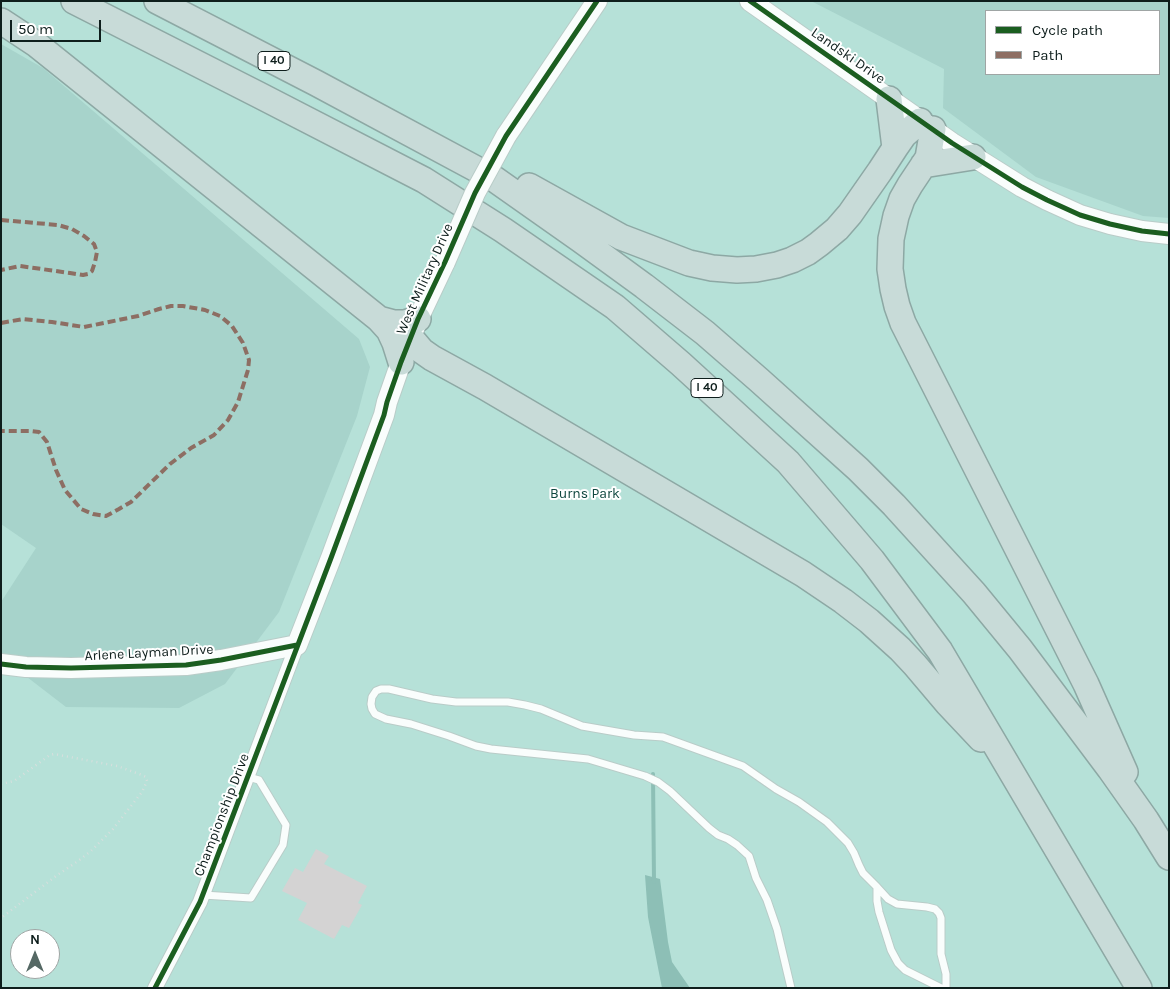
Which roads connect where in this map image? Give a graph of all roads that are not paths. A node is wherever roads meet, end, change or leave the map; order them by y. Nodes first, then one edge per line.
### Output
1 (74, 1) edge
2 (158, 1) edge
3 (597, 1) edge
4 (750, 1) edge
5 (1, 21) edge
6 (889, 99) junction
7 (927, 125) junction
8 (895, 148) junction
9 (973, 157) junction
10 (924, 165) junction
11 (493, 178) junction
12 (1169, 234) edge
13 (380, 320) junction
14 (414, 329) junction
15 (440, 363) junction
16 (399, 368) junction
17 (297, 645) junction
18 (1, 664) edge
19 (1011, 771) junction
20 (248, 776) junction
21 (1146, 820) junction
22 (1169, 857) edge
23 (877, 887) junction
24 (203, 895) junction
25 (155, 988) edge
26 (791, 988) edge
27 (941, 988) edge
28 (946, 988) edge
29 (1138, 988) edge

1 - 19 highway, I 40
2 - 11 highway, I 40
3 - 14 street, West Military Drive, bridge
4 - 6 street, Landski Drive
5 - 13 highway
6 - 7 street, Landski Drive
6 - 8 highway
7 - 8 highway
7 - 9 street, Landski Drive
7 - 10 highway
8 - 11 highway
9 - 10 highway
9 - 12 street, Landski Drive
10 - 21 highway
11 - 21 highway, I 40
13 - 14 highway
13 - 16 highway
14 - 15 highway
14 - 16 street, West Military Drive
15 - 16 highway
15 - 19 highway
16 - 17 street, West Military Drive
17 - 18 street, Arlene Layman Drive
17 - 20 street, Championship Drive
19 - 29 highway, I 40
20 - 24 street, Championship Drive
20 - 24 lane
21 - 22 highway, I 40
23 - 26 lane
23 - 27 lane
23 - 28 lane
24 - 25 street, Championship Drive

